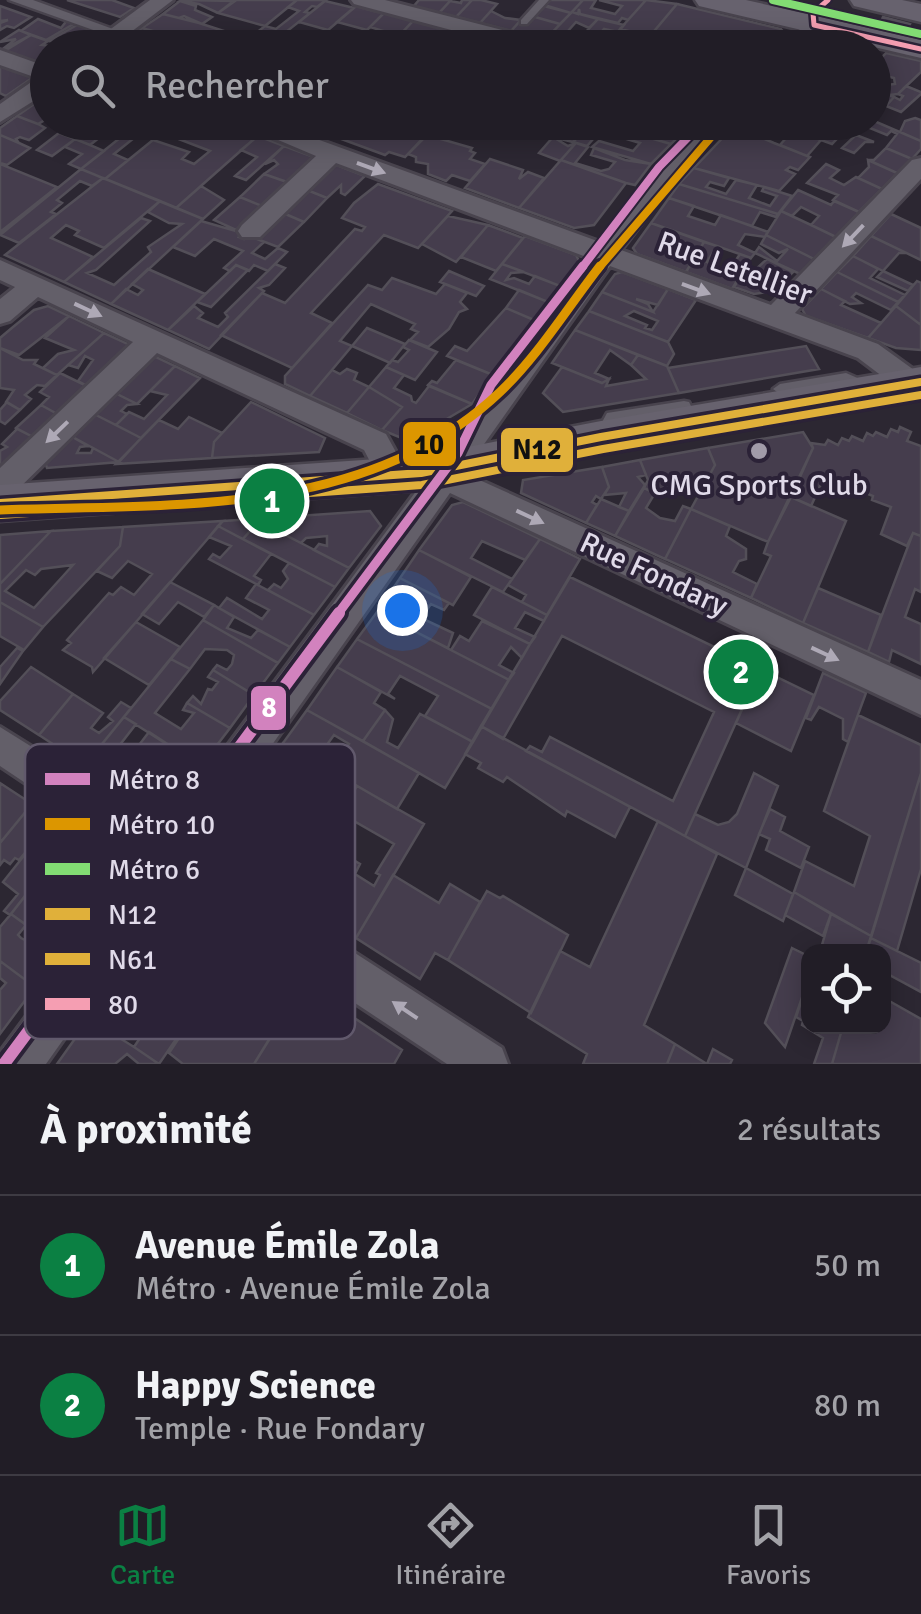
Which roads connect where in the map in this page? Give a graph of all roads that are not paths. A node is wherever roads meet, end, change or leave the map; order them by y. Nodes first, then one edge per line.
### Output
1 (16, 0) edge
2 (163, 0) edge
3 (362, 0) edge
4 (544, 0) edge
5 (708, 0) edge
6 (866, 0) edge
7 (821, 12) edge
8 (921, 13) edge
9 (107, 30) edge
10 (120, 30) edge
11 (511, 30) edge
12 (517, 30) edge
13 (870, 30) edge
14 (891, 38) edge
15 (921, 49) edge
16 (0, 57) edge
17 (30, 70) edge
18 (30, 92) edge
19 (0, 114) edge
20 (294, 140) edge
21 (699, 140) edge
22 (332, 154) junction
23 (921, 166) edge
24 (251, 230) dead end
25 (605, 255) junction
26 (0, 269) edge
27 (35, 285) junction
28 (0, 314) edge
29 (774, 317) junction
30 (152, 340) junction
31 (917, 383) edge
32 (780, 389) dead end
33 (872, 391) junction
34 (684, 406) dead end
35 (601, 436) junction
36 (454, 465) junction
37 (392, 476) junction
38 (0, 488) edge
39 (0, 502) edge
40 (921, 698) edge
41 (251, 744) edge
42 (0, 745) edge
43 (25, 761) edge
44 (355, 977) edge
45 (36, 1039) edge
46 (18, 1064) edge
47 (486, 1064) edge

1 - 9 street
2 - 10 street
3 - 11 street
4 - 12 lane
5 - 7 main road
6 - 7 main road
6 - 8 main road
7 - 13 main road
14 - 15 main road
16 - 17 street
18 - 19 street
20 - 22 street, Rue Letellier
21 - 25 street
22 - 24 street
22 -> 25 street, Rue Letellier
23 -> 29 street
25 -> 29 street, Rue Letellier
25 - 36 street
26 - 27 street
27 - 28 street
27 -> 30 street
29 - 31 street, Rue Letellier
30 - 37 street
30 -> 38 street
31 - 33 main road
32 - 33 lane
33 - 35 main road
34 - 35 lane
35 - 36 main road
36 - 37 main road
36 -> 40 street, Rue Fondary
36 - 41 street
37 - 39 main road
42 - 43 street
47 -> 44 street
45 - 46 street

